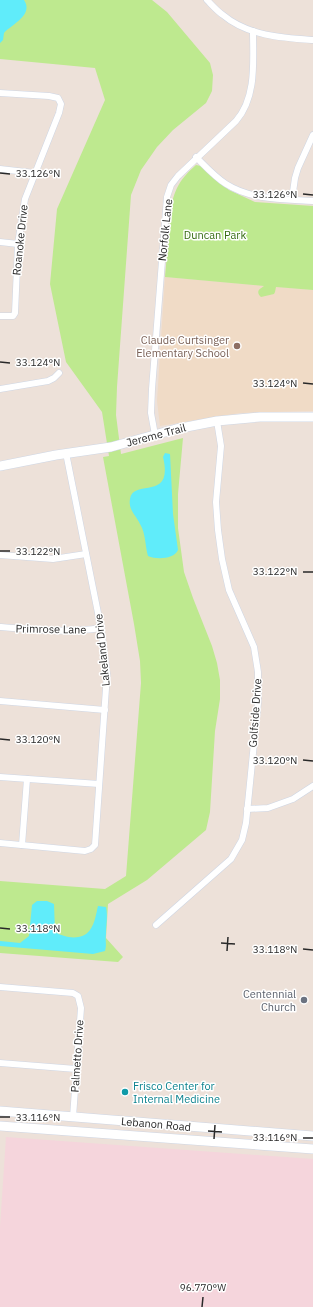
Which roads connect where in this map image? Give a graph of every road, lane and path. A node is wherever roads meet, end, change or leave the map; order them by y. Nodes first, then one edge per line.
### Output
1 (207, 0) edge
2 (254, 31) junction
3 (313, 40) edge
4 (0, 92) edge
5 (313, 136) edge
6 (196, 157) junction
7 (0, 169) edge
8 (35, 173) junction
9 (292, 199) junction
10 (313, 201) edge
11 (0, 242) edge
12 (18, 244) junction
13 (0, 316) edge
14 (59, 373) dead end
15 (0, 389) edge
16 (313, 418) edge
17 (218, 421) junction
18 (155, 435) junction
19 (66, 453) junction
20 (0, 466) edge
21 (86, 554) junction
22 (0, 555) edge
23 (0, 627) edge
24 (102, 628) junction
25 (0, 701) edge
26 (105, 710) junction
27 (0, 777) edge
28 (27, 779) junction
29 (99, 784) junction
30 (313, 786) edge
31 (247, 809) junction
32 (0, 844) edge
33 (22, 845) junction
34 (156, 925) dead end
35 (0, 987) edge
36 (0, 1063) edge
37 (76, 1069) junction
38 (0, 1111) edge
39 (73, 1117) junction
40 (0, 1126) edge
41 (72, 1131) junction
42 (244, 1131) junction
43 (313, 1136) edge
44 (243, 1145) junction
45 (313, 1150) edge

1 - 2 street
2 - 3 street
2 - 6 street, Norfolk Lane
4 - 8 street, Roanoke Drive
5 - 9 street
6 - 9 street
6 - 18 street, Norfolk Lane
7 - 8 street
8 - 12 street, Roanoke Drive
9 - 10 street
11 - 12 street
12 - 13 street, Roanoke Drive
14 - 15 street
16 - 17 main road, Jereme Trail
17 - 18 main road, Jereme Trail
17 - 31 street, Golfside Drive
18 - 19 main road, Jereme Trail
19 - 20 main road, Jereme Trail
19 - 21 street, Lakeland Drive
21 - 22 street
21 - 24 street, Lakeland Drive
23 - 24 street, Primrose Lane
24 - 26 street, Lakeland Drive
25 - 26 street
26 - 29 street, Lakeland Drive
27 - 28 street
28 - 29 street
28 - 33 street
29 - 33 street, Lakeland Drive
30 - 31 street
31 - 34 street, Golfside Drive
32 - 33 street
35 - 37 street, Palmetto Drive
36 - 37 street
37 - 39 street, Palmetto Drive
38 - 39 main road, Lebanon Road
39 - 41 main road
39 - 42 main road, Lebanon Road
40 - 41 main road, Lebanon Road
41 - 44 main road, Lebanon Road
42 - 43 main road, Lebanon Road
42 - 44 main road
44 - 45 main road, Lebanon Road

